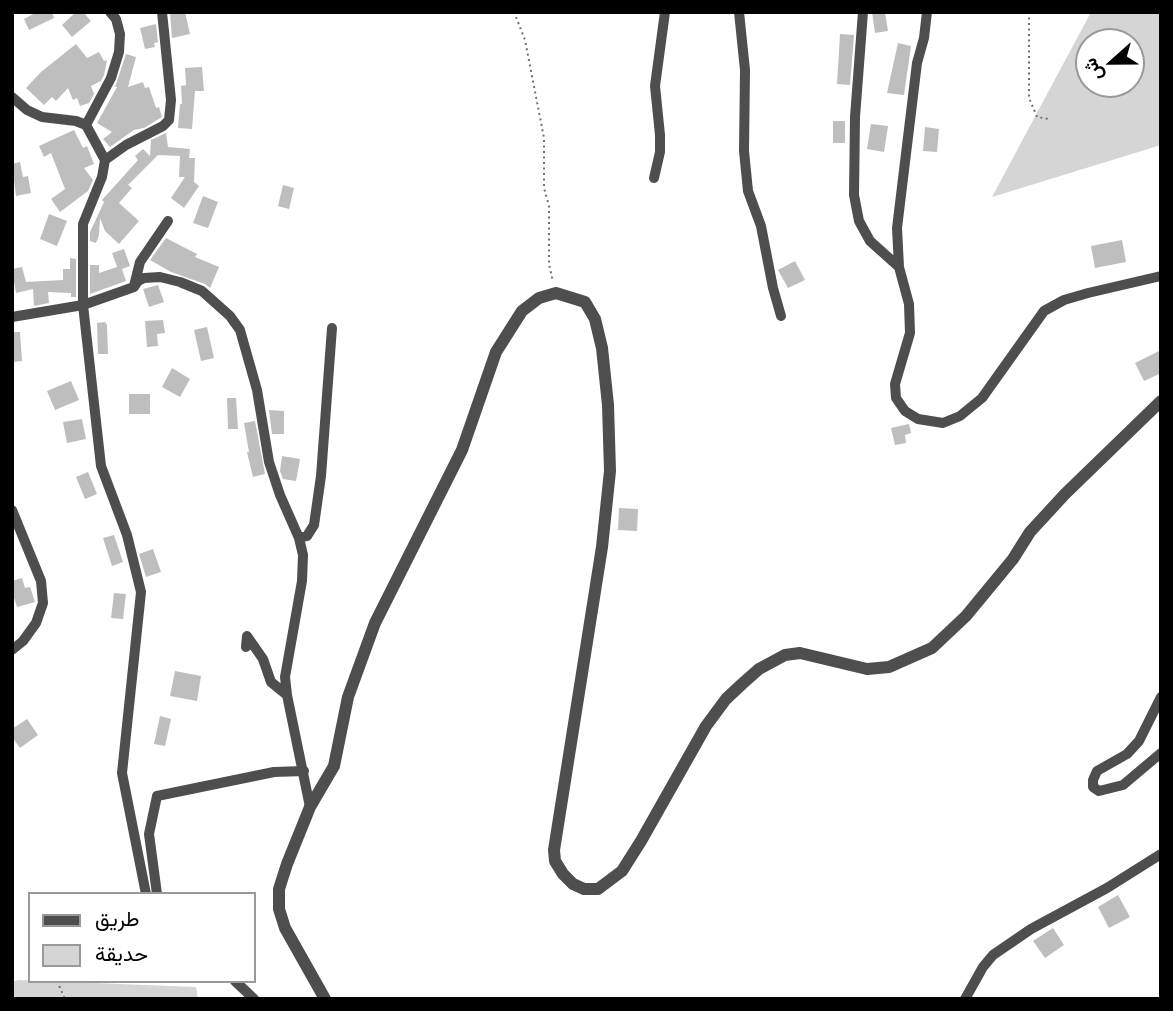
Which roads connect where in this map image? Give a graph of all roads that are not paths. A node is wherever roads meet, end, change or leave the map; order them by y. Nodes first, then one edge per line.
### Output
1 (110, 12) edge
2 (162, 12) edge
3 (666, 12) edge
4 (739, 12) edge
5 (863, 12) edge
6 (927, 12) edge
7 (12, 97) edge
8 (86, 125) junction
9 (105, 160) junction
10 (654, 178) dead end
11 (168, 221) dead end
12 (899, 267) junction
13 (1161, 276) edge
14 (134, 287) junction
15 (83, 305) junction
16 (781, 316) dead end
17 (12, 317) edge
18 (332, 328) dead end
19 (1161, 401) edge
20 (12, 510) edge
21 (299, 538) junction
22 (246, 647) dead end
23 (12, 650) edge
24 (287, 695) junction
25 (1161, 697) edge
26 (1161, 753) edge
27 (304, 771) junction
28 (310, 807) junction
29 (1161, 854) edge
30 (146, 892) edge
31 (158, 892) edge
32 (237, 983) edge
33 (254, 999) edge
34 (324, 999) edge
35 (965, 999) edge

1 - 8 street
2 - 9 street
3 - 10 street
4 - 16 street
5 - 12 street
6 - 12 street
7 - 8 street
8 - 9 street
9 - 15 street
11 - 14 street
12 - 13 street
14 - 15 street
14 - 21 street
15 - 17 street
15 - 30 street
18 - 21 street
19 - 28 street
20 - 23 street
21 - 24 street
22 - 24 street
24 - 27 street
25 - 26 street
27 - 28 street
27 - 31 street
28 - 34 street
29 - 35 street
32 - 33 street

